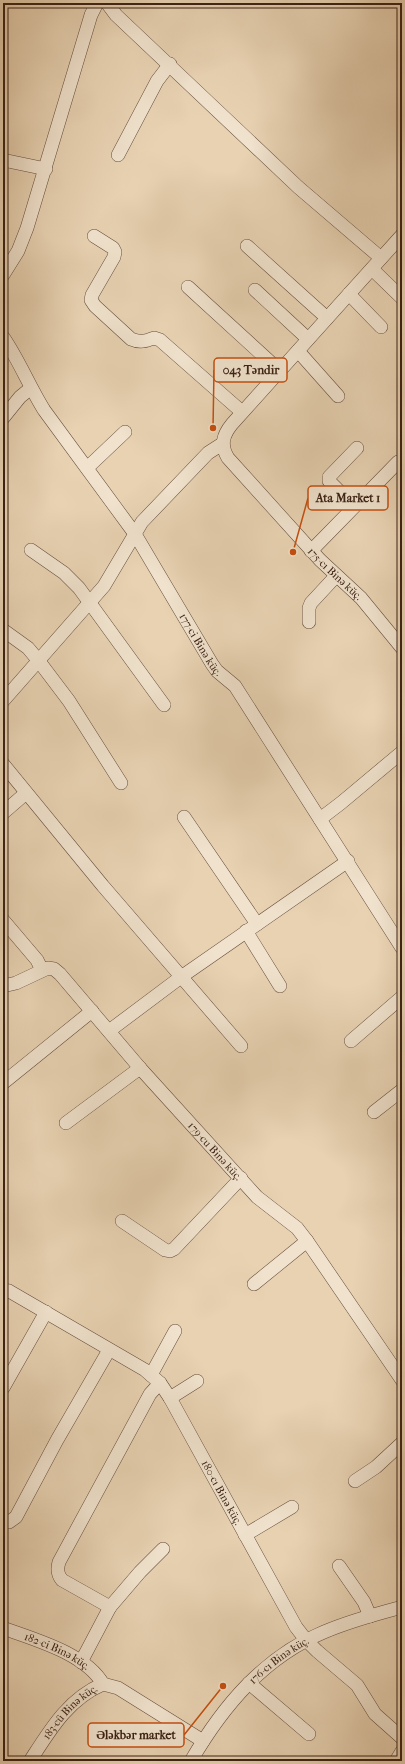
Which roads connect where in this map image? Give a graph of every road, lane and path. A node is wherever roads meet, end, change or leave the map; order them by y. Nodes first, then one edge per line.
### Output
1 (97, 3) edge
2 (107, 3) edge
3 (170, 64) junction
4 (118, 154) dead end
5 (3, 160) edge
6 (46, 169) junction
7 (402, 235) edge
8 (94, 236) dead end
9 (247, 246) dead end
10 (381, 258) junction
11 (372, 268) junction
12 (3, 275) edge
13 (188, 287) dead end
14 (255, 290) dead end
15 (349, 294) junction
16 (402, 298) edge
17 (327, 318) junction
18 (381, 327) dead end
19 (3, 337) edge
20 (308, 340) junction
21 (298, 351) junction
22 (280, 370) junction
23 (31, 388) junction
24 (338, 396) dead end
25 (242, 412) junction
26 (3, 418) edge
27 (125, 432) dead end
28 (222, 444) junction
29 (357, 448) dead end
30 (398, 462) dead end
31 (87, 468) junction
32 (354, 506) junction
33 (135, 534) junction
34 (31, 550) dead end
35 (311, 551) junction
36 (336, 576) junction
37 (91, 602) junction
38 (309, 622) dead end
39 (3, 630) edge
40 (402, 648) edge
41 (38, 660) junction
42 (3, 701) edge
43 (164, 705) dead end
44 (402, 752) edge
45 (3, 764) edge
46 (121, 783) dead end
47 (26, 793) junction
48 (3, 813) edge
49 (184, 817) dead end
50 (320, 819) junction
51 (348, 861) junction
52 (3, 920) edge
53 (257, 924) junction
54 (246, 931) junction
55 (402, 948) edge
56 (42, 970) junction
57 (181, 976) junction
58 (3, 986) edge
59 (280, 986) dead end
60 (402, 997) edge
61 (92, 1011) junction
62 (109, 1031) junction
63 (351, 1041) dead end
64 (241, 1046) dead end
65 (140, 1068) junction
66 (3, 1083) edge
67 (402, 1090) edge
68 (374, 1112) dead end
69 (66, 1123) dead end
70 (241, 1178) junction
71 (122, 1221) dead end
72 (307, 1240) junction
73 (254, 1284) dead end
74 (3, 1290) edge
75 (46, 1312) junction
76 (175, 1331) dead end
77 (109, 1350) junction
78 (155, 1379) junction
79 (402, 1380) edge
80 (197, 1381) dead end
81 (3, 1388) edge
82 (170, 1398) junction
83 (402, 1442) edge
84 (355, 1481) dead end
85 (292, 1506) dead end
86 (3, 1520) edge
87 (246, 1535) junction
88 (164, 1549) dead end
89 (338, 1566) dead end
90 (110, 1607) junction
91 (402, 1607) edge
92 (370, 1616) junction
93 (4, 1631) edge
94 (306, 1640) junction
95 (80, 1662) junction
96 (249, 1683) junction
97 (104, 1684) junction
98 (310, 1734) dead end
99 (402, 1738) edge
100 (202, 1742) junction
101 (402, 1751) edge
102 (30, 1761) edge
103 (191, 1761) edge
104 (396, 1761) edge

1 - 6 street
2 - 3 street
3 - 4 street
3 - 10 street
5 - 6 street
6 - 12 street
7 - 10 street
8 - 25 street
9 - 17 street
10 - 11 street
11 - 15 street
11 - 16 street
13 - 22 street
14 - 20 street
15 - 17 street
15 - 18 street
17 - 20 street
19 - 23 street, 177-ci Binə küç.
20 - 21 street
21 - 22 street
21 - 24 street
22 - 25 street
23 - 26 street
23 - 31 street, 177-ci Binə küç.
25 - 28 street
27 - 31 street
28 - 33 street
28 - 35 street, 175-cı Binə küç.
29 - 32 street
30 - 32 street
31 - 33 street, 177-ci Binə küç.
32 - 35 street
33 - 37 street
33 - 50 street, 177-ci Binə küç.
34 - 37 street
35 - 36 street, 175-cı Binə küç.
36 - 38 street
36 - 40 street, 175-cı Binə küç.
37 - 41 street
37 - 43 street
39 - 41 street
41 - 42 street
41 - 46 street
44 - 50 street
45 - 47 street
47 - 48 street
47 - 57 street
49 - 53 street
50 - 51 street, 177-ci Binə küç.
51 - 53 street
51 - 55 street, 177-ci Binə küç.
52 - 56 street
53 - 54 street
54 - 57 street
54 - 59 street
56 - 58 street
56 - 61 street, 179-cu Binə küç.
57 - 62 street
57 - 64 street
60 - 63 street
61 - 62 street, 179-cu Binə küç.
61 - 66 street
62 - 65 street, 179-cu Binə küç.
65 - 69 street
65 - 70 street, 179-cu Binə küç.
67 - 68 street
70 - 71 street
70 - 72 street, 179-cu Binə küç.
72 - 73 street
72 - 79 street, 179-cu Binə küç.
74 - 75 street, 180-cı Binə küç.
75 - 77 street, 180-cı Binə küç.
75 - 81 street
76 - 78 street
77 - 78 street, 180-cı Binə küç.
77 - 86 street
78 - 82 street, 180-cı Binə küç.
78 - 90 street
80 - 82 street
82 - 87 street, 180-cı Binə küç.
83 - 84 street
85 - 87 street
87 - 94 street, 180-cı Binə küç.
88 - 90 street
89 - 92 street
90 - 95 street
91 - 92 street, 176-cı Binə küç.
92 - 94 street, 176-cı Binə küç.
93 - 95 street, 182-ci Binə küç.
94 - 96 street, 176-cı Binə küç.
94 - 99 street, 180-cı Binə küç.
95 - 97 street, 182-ci Binə küç.
96 - 98 street
96 - 100 street, 176-cı Binə küç.
97 - 100 street, 183-cü Binə küç.
97 - 102 street, 183-cü Binə küç.
100 - 103 street, 176-cı Binə küç.
101 - 104 street

